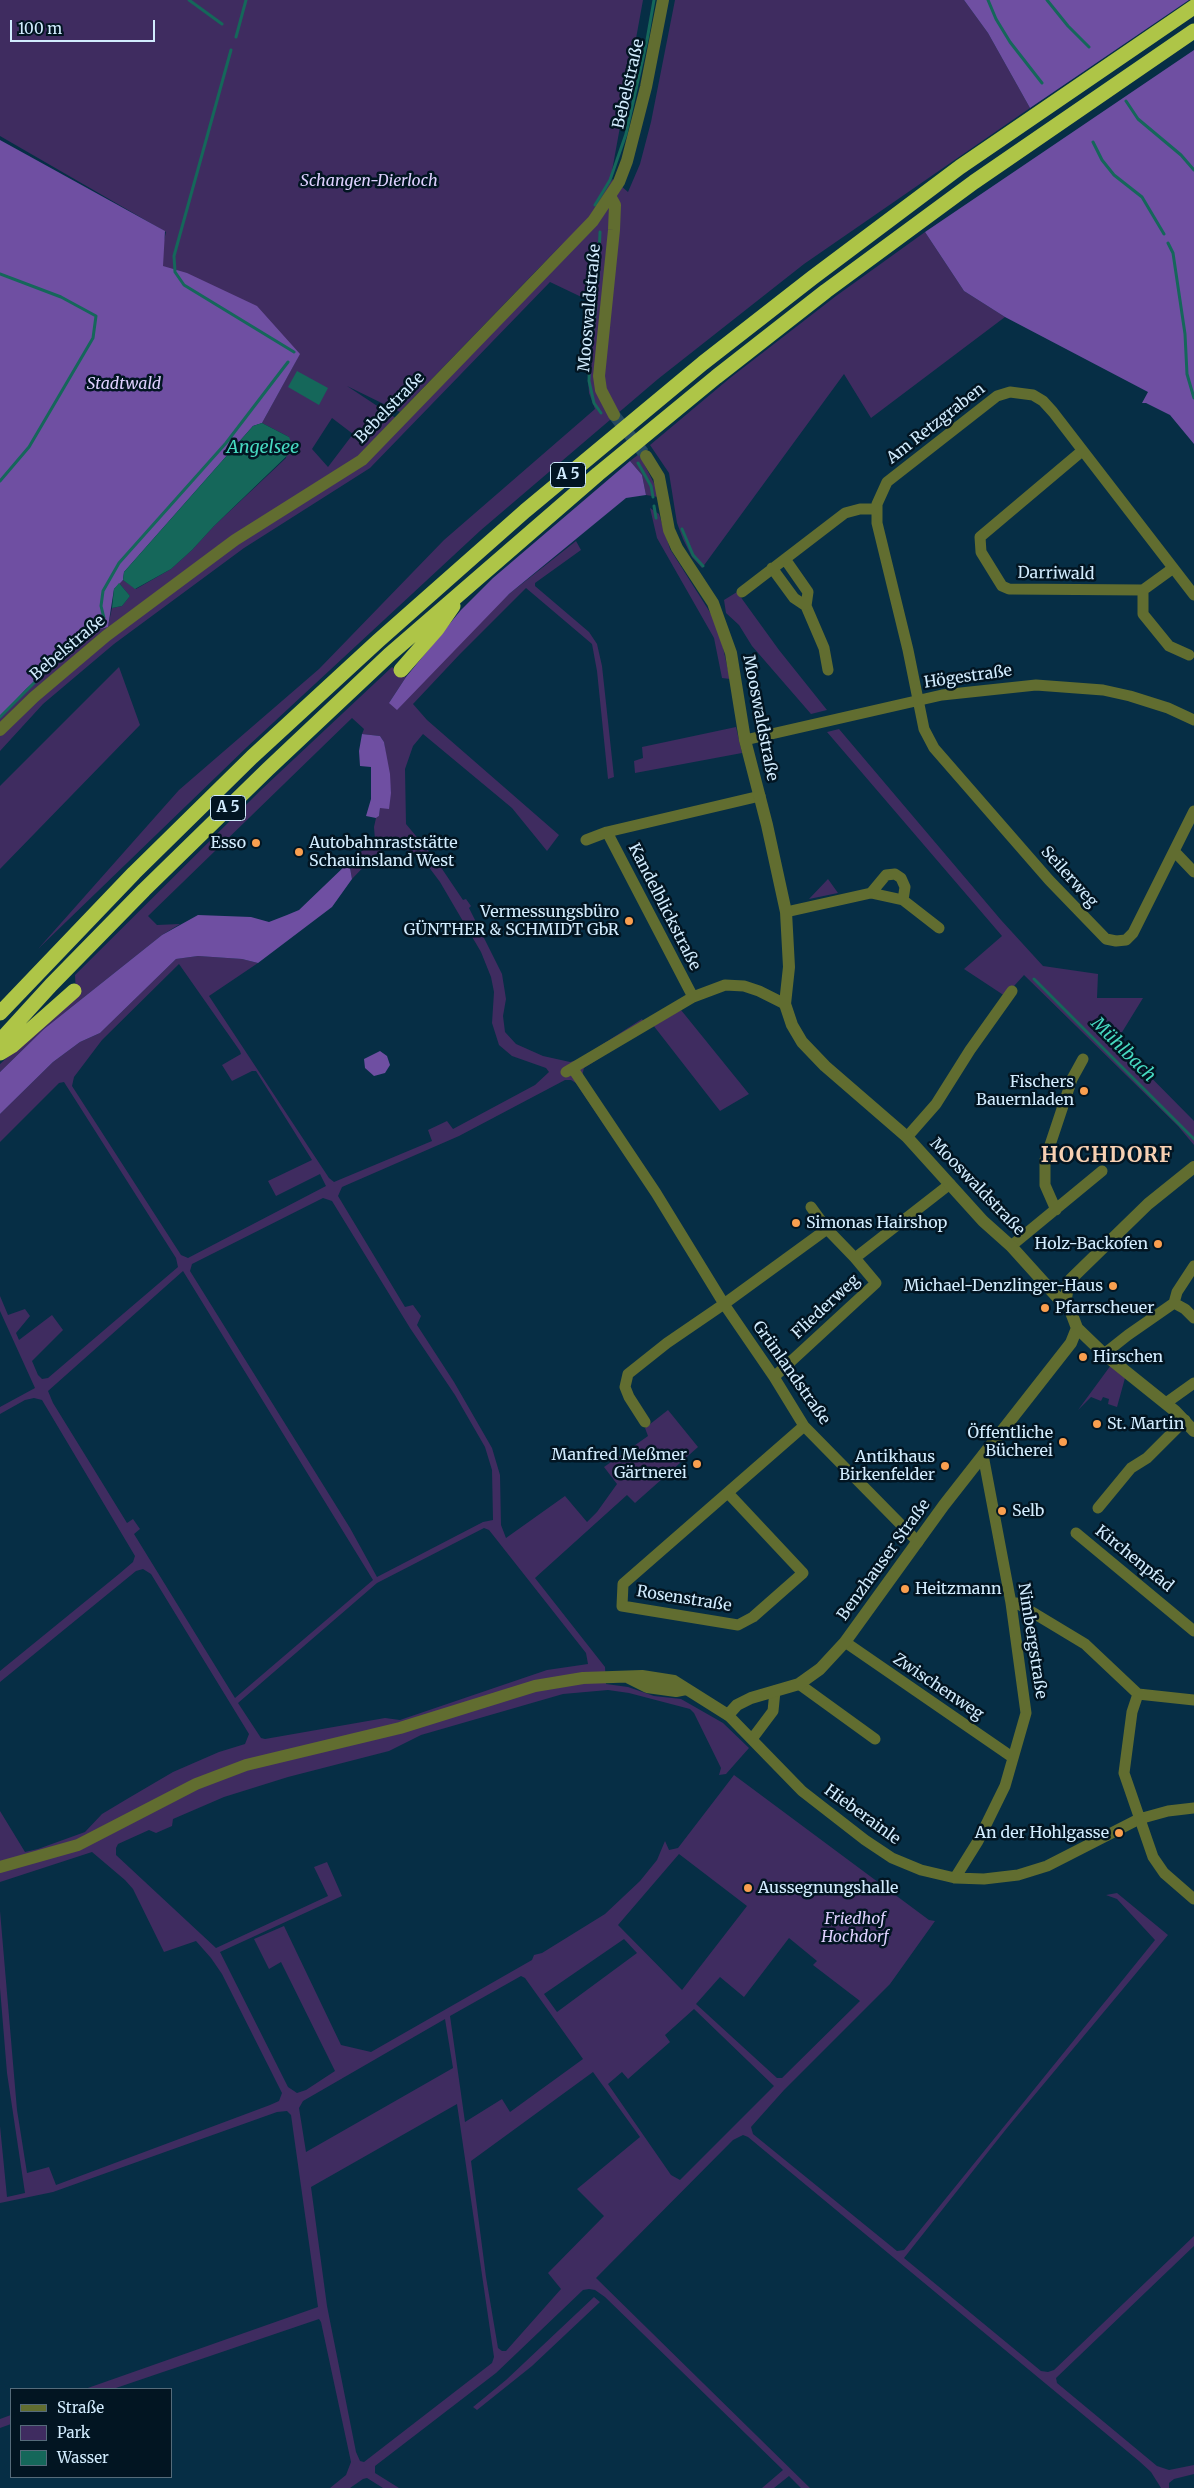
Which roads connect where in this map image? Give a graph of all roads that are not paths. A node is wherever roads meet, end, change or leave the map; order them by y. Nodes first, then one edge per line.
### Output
1 (663, 0) edge
2 (1194, 7) edge
3 (1194, 31) edge
4 (610, 196) junction
5 (600, 212) junction
6 (614, 230) junction
7 (614, 416) tunnel mouth
8 (1082, 451) junction
9 (646, 456) tunnel mouth
10 (876, 509) junction
11 (785, 559) junction
12 (772, 568) junction
13 (1172, 569) junction
14 (466, 586) junction
15 (1143, 590) junction
16 (742, 592) dead end
17 (1194, 595) edge
18 (806, 606) junction
19 (1189, 656) dead end
20 (401, 670) dead end
21 (828, 670) dead end
22 (917, 700) junction
23 (1194, 720) edge
24 (0, 730) edge
25 (745, 740) junction
26 (760, 796) junction
27 (1194, 810) edge
28 (607, 832) junction
29 (586, 840) dead end
30 (1174, 851) junction
31 (1194, 872) edge
32 (871, 893) junction
33 (904, 900) junction
34 (786, 912) junction
35 (938, 928) dead end
36 (74, 991) dead end
37 (1012, 991) dead end
38 (693, 997) junction
39 (785, 1004) junction
40 (0, 1013) edge
41 (0, 1041) edge
42 (0, 1053) edge
43 (1083, 1060) dead end
44 (907, 1137) junction
45 (1194, 1167) edge
46 (1102, 1171) dead end
47 (950, 1184) junction
48 (812, 1207) dead end
49 (1056, 1210) junction
50 (827, 1229) junction
51 (1011, 1246) junction
52 (855, 1258) junction
53 (1194, 1266) edge
54 (1066, 1299) junction
55 (1174, 1303) junction
56 (724, 1304) junction
57 (1194, 1318) edge
58 (1077, 1328) junction
59 (1104, 1354) junction
60 (774, 1377) junction
61 (1194, 1383) edge
62 (1166, 1403) junction
63 (1185, 1420) junction
64 (645, 1422) dead end
65 (804, 1426) junction
66 (1194, 1431) edge
67 (983, 1456) junction
68 (728, 1493) junction
69 (1098, 1508) dead end
70 (1076, 1534) dead end
71 (918, 1542) junction
72 (1011, 1603) junction
73 (1194, 1631) edge
74 (846, 1642) junction
75 (799, 1684) junction
76 (776, 1691) junction
77 (1138, 1694) junction
78 (1194, 1700) edge
79 (728, 1715) junction
80 (752, 1739) junction
81 (874, 1739) dead end
82 (1012, 1757) junction
83 (1194, 1808) edge
84 (1139, 1819) junction
85 (0, 1867) edge
86 (955, 1878) junction
87 (1194, 1898) edge

1 - 4 street, Bebelstraße
2 - 40 highway, A 5
3 - 14 highway, A 5
4 - 5 street, Bebelstraße
4 - 6 street, Mooswaldstraße
5 - 6 street, Mooswaldstraße
5 - 24 street, Bebelstraße
6 - 7 street, Mooswaldstraße
8 - 10 street, Am Retzgraben
8 - 13 street, Am Retzgraben
8 - 15 street, Darriwald
9 - 25 street, Mooswaldstraße
10 - 11 street
10 - 22 street
11 - 12 street
11 - 18 street
12 - 16 street
12 - 18 street
13 - 15 street
13 - 17 street, Am Retzgraben
14 - 20 highway
14 - 41 highway, A 5
15 - 19 street
18 - 21 street
22 - 23 street, Högestraße
22 - 25 street, Högestraße
22 - 30 street, Seilerweg
25 - 26 street, Mooswaldstraße
26 - 28 street, Kandelblickstraße
26 - 34 street, Mooswaldstraße
27 - 30 street, Seilerweg
28 - 29 street, Kandelblickstraße
28 - 38 street, Kandelblickstraße
30 - 31 street
32 - 33 street
32 - 33 street
32 - 34 street
33 - 35 street
34 - 39 street, Mooswaldstraße
36 - 42 highway
37 - 44 street, Mooswaldstraße
38 - 39 street
38 - 56 street, Grünlandstraße
39 - 44 street, Mooswaldstraße
43 - 49 street
44 - 47 street, Mooswaldstraße
45 - 54 street
46 - 49 street
47 - 51 street, Mooswaldstraße
47 - 52 street, Fliederweg
48 - 50 street, Fliederweg
49 - 51 street
50 - 52 street, Fliederweg
50 - 56 street
51 - 54 street, Mooswaldstraße
52 - 60 street, Fliederweg
53 - 55 street
54 - 58 street
55 - 57 street
55 - 59 street
56 - 60 street, Grünlandstraße
56 - 64 street
58 - 59 street
58 - 67 street, Benzhauser Straße
59 - 62 street
60 - 65 street, Grünlandstraße
61 - 62 street
62 - 63 street
63 - 66 street
63 - 69 street
65 - 68 street, Rosenstraße
65 - 71 street, Grünlandstraße
67 - 71 street, Benzhauser Straße
67 - 72 street, Nimbergstraße
68 - 68 street, Rosenstraße
70 - 73 street, Kirchenpfad
71 - 74 street, Benzhauser Straße
72 - 77 street
72 - 82 street, Nimbergstraße
74 - 75 street, Benzhauser Straße
74 - 82 street, Zwischenweg
75 - 76 street, Benzhauser Straße
75 - 81 street
76 - 79 street, Benzhauser Straße
76 - 80 street
77 - 78 street
77 - 84 street
79 - 80 street, Hieberainle
79 - 85 street, Hieberainle
80 - 86 street, Hieberainle
82 - 86 street, Nimbergstraße
83 - 84 street, Hieberainle
84 - 86 street, Hieberainle
84 - 87 street

